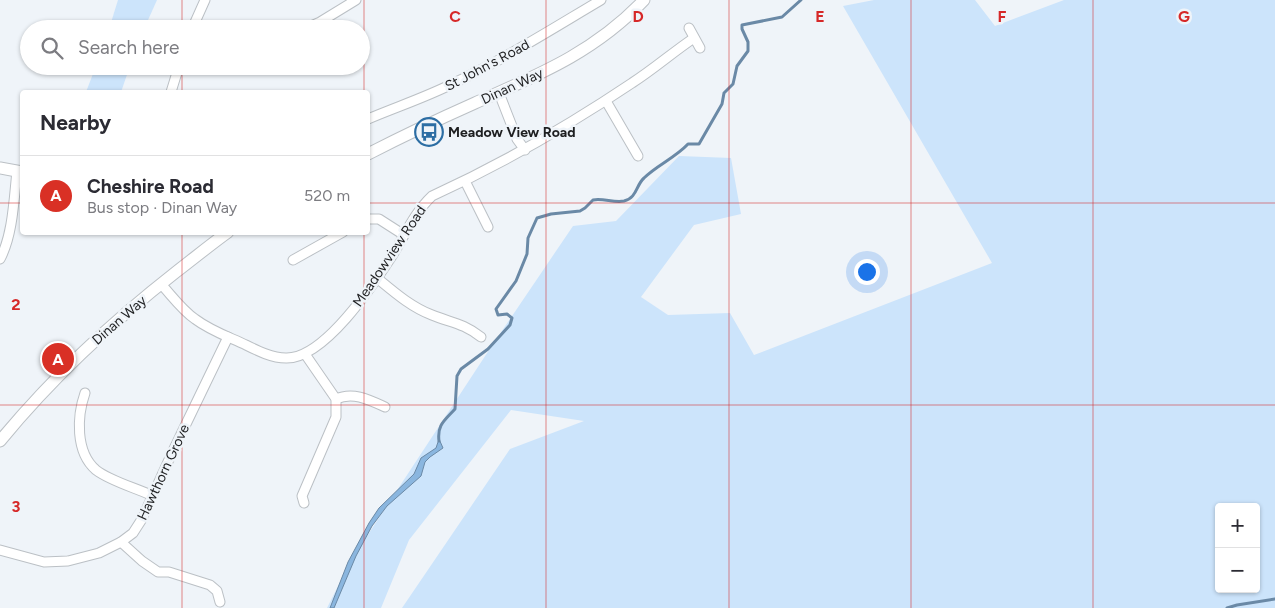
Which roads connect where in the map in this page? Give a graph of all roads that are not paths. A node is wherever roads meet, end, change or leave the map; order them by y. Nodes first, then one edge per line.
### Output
1 (205, 0) edge
2 (356, 0) edge
3 (601, 0) edge
4 (644, 0) edge
5 (196, 20) edge
6 (323, 20) edge
7 (689, 28) dead end
8 (694, 38) junction
9 (700, 48) dead end
10 (176, 75) edge
11 (172, 90) edge
12 (499, 93) junction
13 (606, 101) junction
14 (370, 118) edge
15 (525, 150) junction
16 (370, 153) edge
17 (638, 156) dead end
18 (0, 168) edge
19 (20, 172) edge
20 (464, 181) junction
21 (482, 216) junction
22 (370, 219) edge
23 (472, 221) dead end
24 (488, 227) dead end
25 (224, 235) edge
26 (338, 235) edge
27 (404, 235) junction
28 (0, 259) edge
29 (293, 260) dead end
30 (376, 278) junction
31 (161, 284) junction
32 (228, 337) junction
33 (481, 337) dead end
34 (306, 354) junction
35 (85, 393) dead end
36 (336, 399) junction
37 (385, 407) dead end
38 (0, 441) edge
39 (153, 496) junction
40 (304, 504) dead end
41 (121, 542) junction
42 (0, 550) edge
43 (220, 602) dead end

1 - 5 street
2 - 6 street
3 - 14 street, St John's Road
4 - 12 street, Dinan Way
7 - 8 street
8 - 9 street
8 - 13 street, Meadowview Road
10 - 11 street
12 - 15 street
12 - 16 street, Dinan Way
13 - 15 street, Meadowview Road
13 - 17 street
15 - 20 street, Meadowview Road
18 - 19 street
19 - 28 street
20 - 21 street
20 - 27 street, Meadowview Road
21 - 23 street
21 - 24 street
22 - 27 street
25 - 31 street, Dinan Way
26 - 29 street
27 - 30 street, Meadowview Road
30 - 33 street
30 - 34 street, Meadowview Road
31 - 32 street
31 - 38 street, Dinan Way
32 - 34 street
32 - 39 street, Hawthorn Grove
34 - 36 street
35 - 39 street
36 - 37 street
36 - 40 street
39 - 41 street, Hawthorn Grove
41 - 42 street, Hawthorn Grove
41 - 43 street

